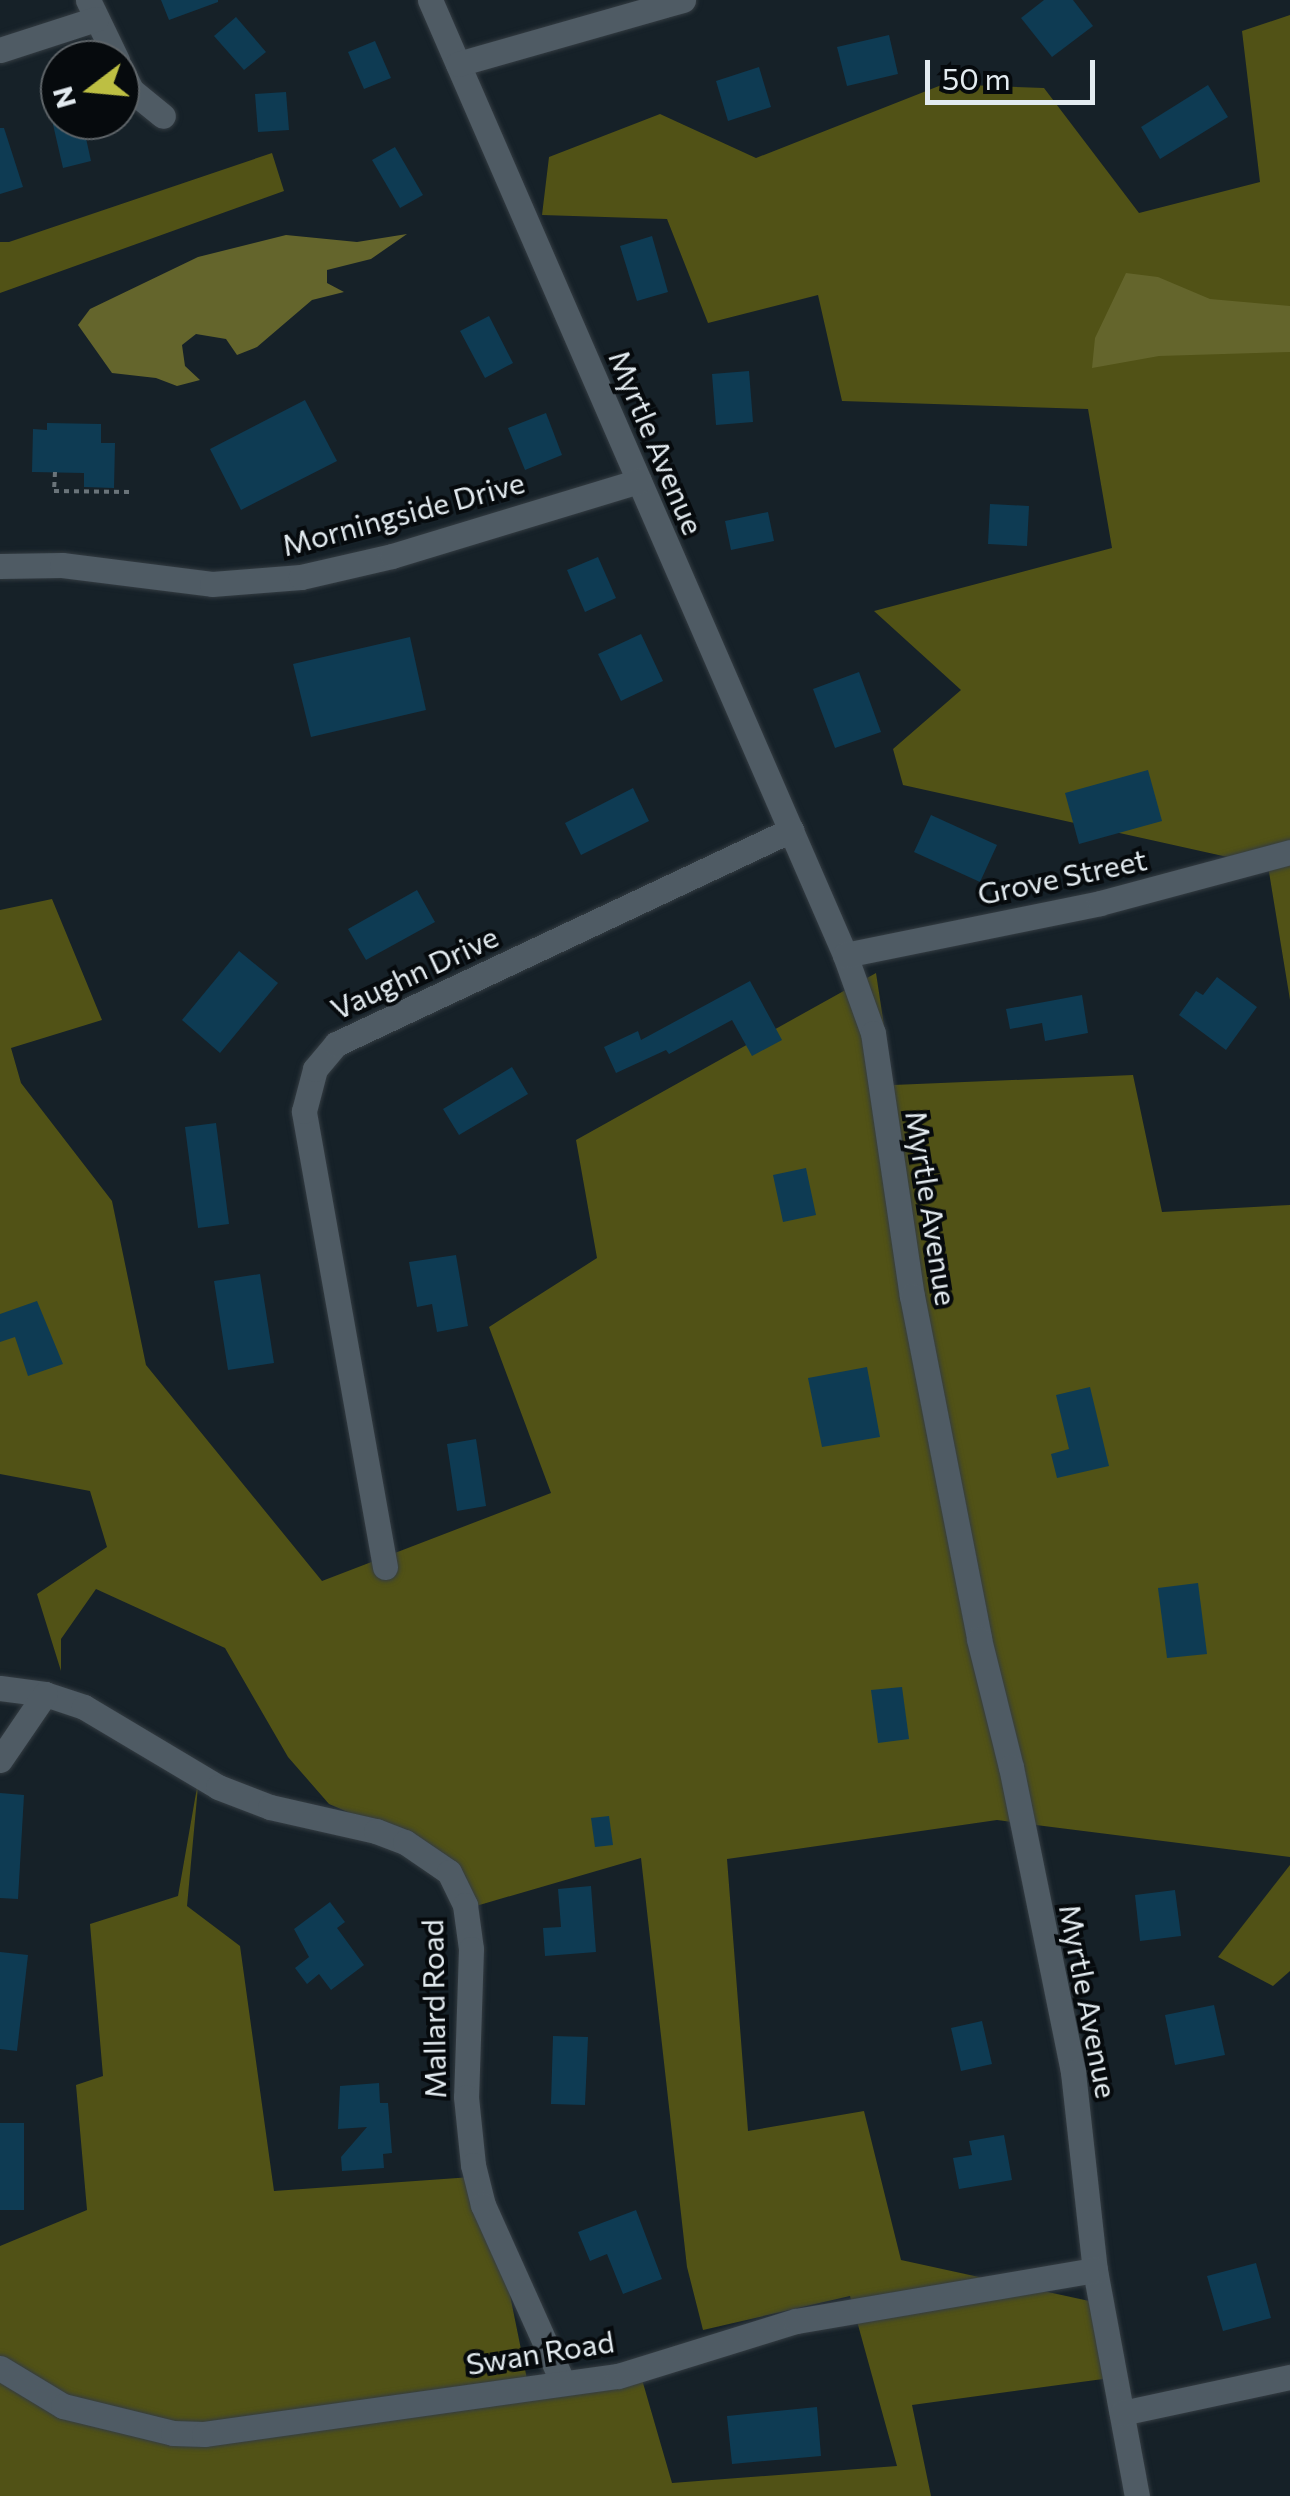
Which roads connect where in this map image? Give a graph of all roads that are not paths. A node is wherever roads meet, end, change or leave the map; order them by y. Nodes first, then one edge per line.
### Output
1 (430, 0) edge
2 (683, 0) edge
3 (92, 9) edge
4 (107, 40) edge
5 (0, 50) edge
6 (458, 64) junction
7 (140, 98) edge
8 (162, 116) dead end
9 (639, 480) junction
10 (0, 566) edge
11 (791, 830) junction
12 (1290, 852) edge
13 (845, 954) junction
14 (385, 1567) dead end
15 (0, 1688) edge
16 (45, 1694) junction
17 (0, 1760) edge
18 (1095, 2270) junction
19 (0, 2368) edge
20 (1290, 2377) edge
21 (562, 2382) junction
22 (1122, 2413) junction
23 (1137, 2496) edge

1 - 6 street, Myrtle Avenue
2 - 6 street
3 - 4 street
3 - 5 street
6 - 9 street, Myrtle Avenue
7 - 8 street
9 - 10 street, Morningside Drive
9 - 11 street, Myrtle Avenue
11 - 13 street, Myrtle Avenue
11 - 14 street, Vaughn Drive
12 - 13 street, Grove Street
13 - 18 street, Myrtle Avenue
15 - 16 street, Mallard Road
16 - 17 street
16 - 21 street, Mallard Road
18 - 21 street, Swan Road
18 - 22 street, Myrtle Avenue
19 - 21 street, Swan Road
20 - 22 street
22 - 23 street, Myrtle Avenue

